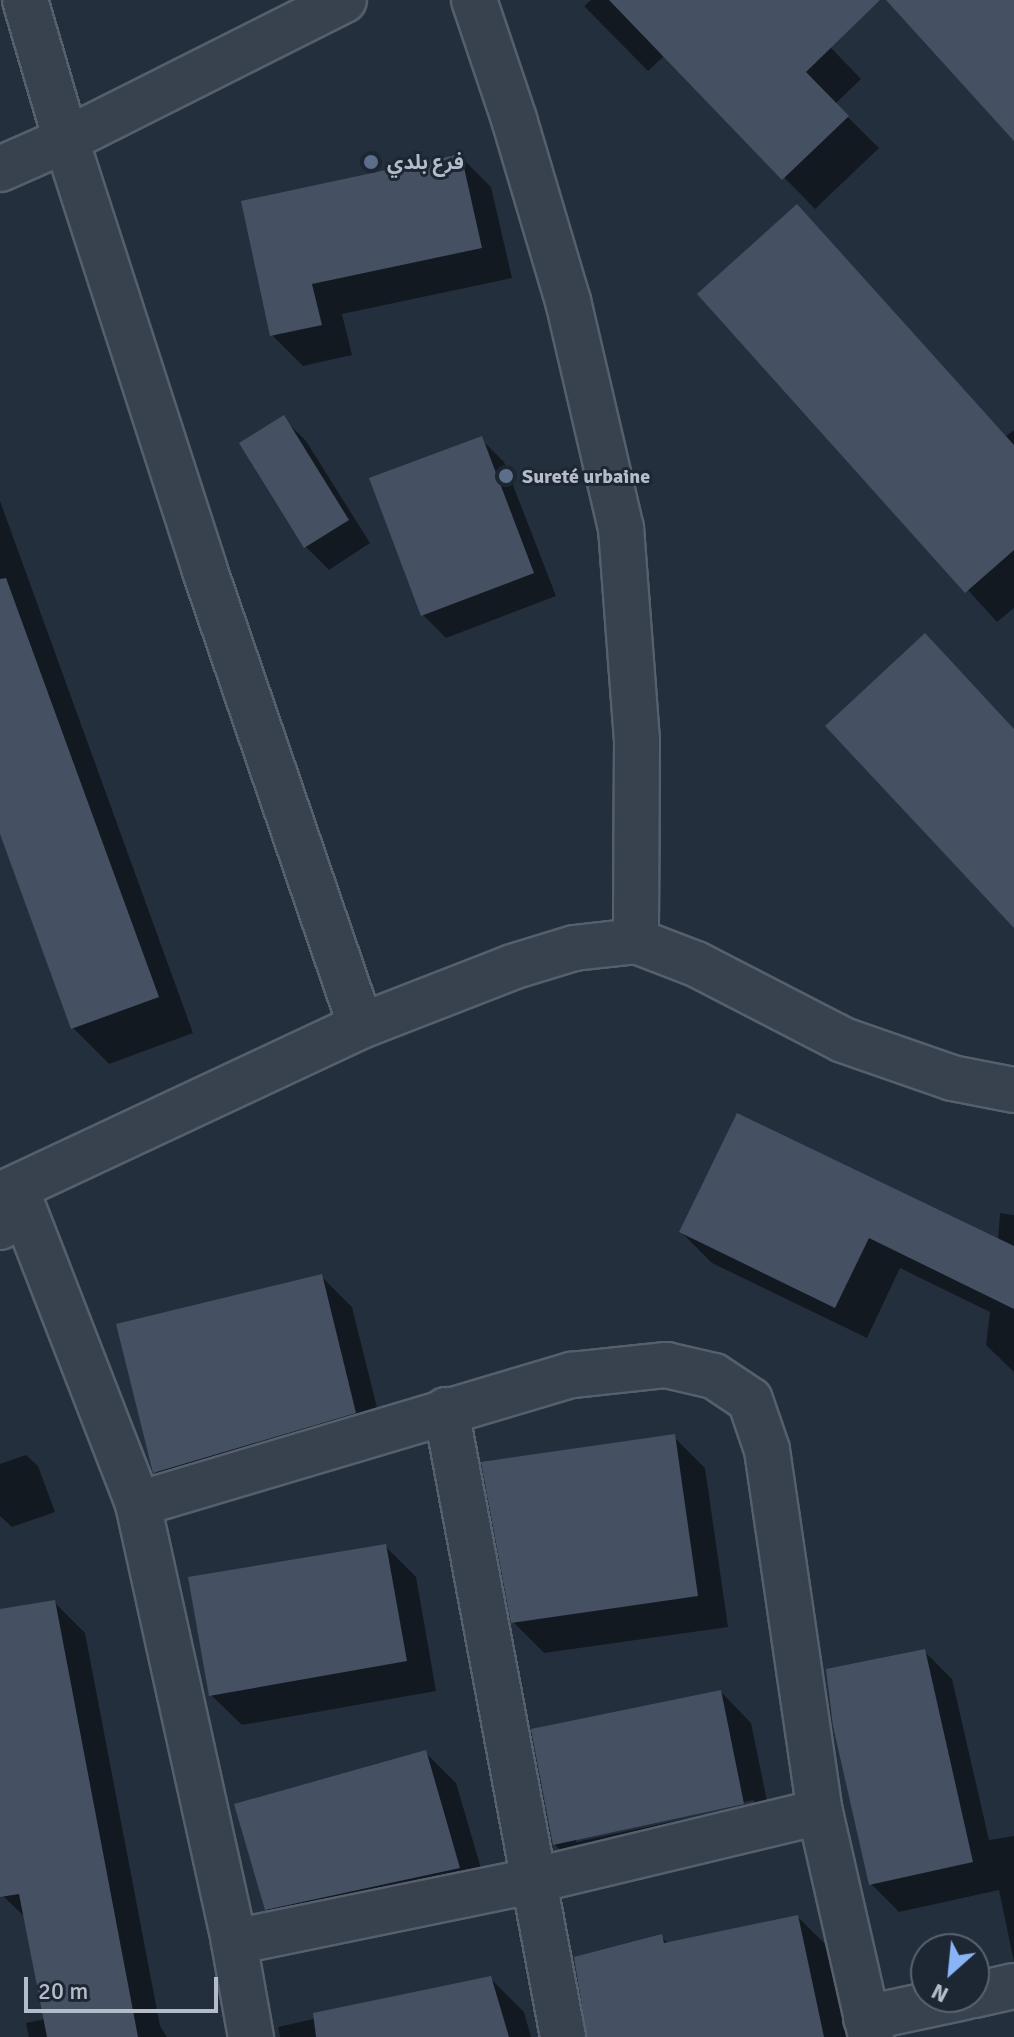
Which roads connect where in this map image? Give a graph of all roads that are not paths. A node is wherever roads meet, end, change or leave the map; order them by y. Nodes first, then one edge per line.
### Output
1 (25, 0) edge
2 (344, 0) edge
3 (474, 0) edge
4 (66, 140) junction
5 (0, 169) edge
6 (636, 941) junction
7 (361, 1026) junction
8 (1014, 1090) edge
9 (5, 1204) edge
10 (446, 1410) junction
11 (138, 1504) junction
12 (820, 1812) junction
13 (532, 1881) junction
14 (234, 1942) junction
15 (1014, 1986) edge
16 (990, 1991) edge
17 (915, 2013) edge
18 (869, 2028) edge
19 (251, 2037) edge
20 (563, 2037) edge

1 - 4 street
2 - 4 street
3 - 6 street
4 - 5 street
4 - 7 street
6 - 7 street
6 - 8 street
7 - 9 street
9 - 11 street
10 - 11 street
10 - 12 street
10 - 13 street
11 - 14 street
12 - 13 street
12 - 18 street
13 - 14 street
13 - 20 street
14 - 19 street
15 - 16 street
17 - 18 street

